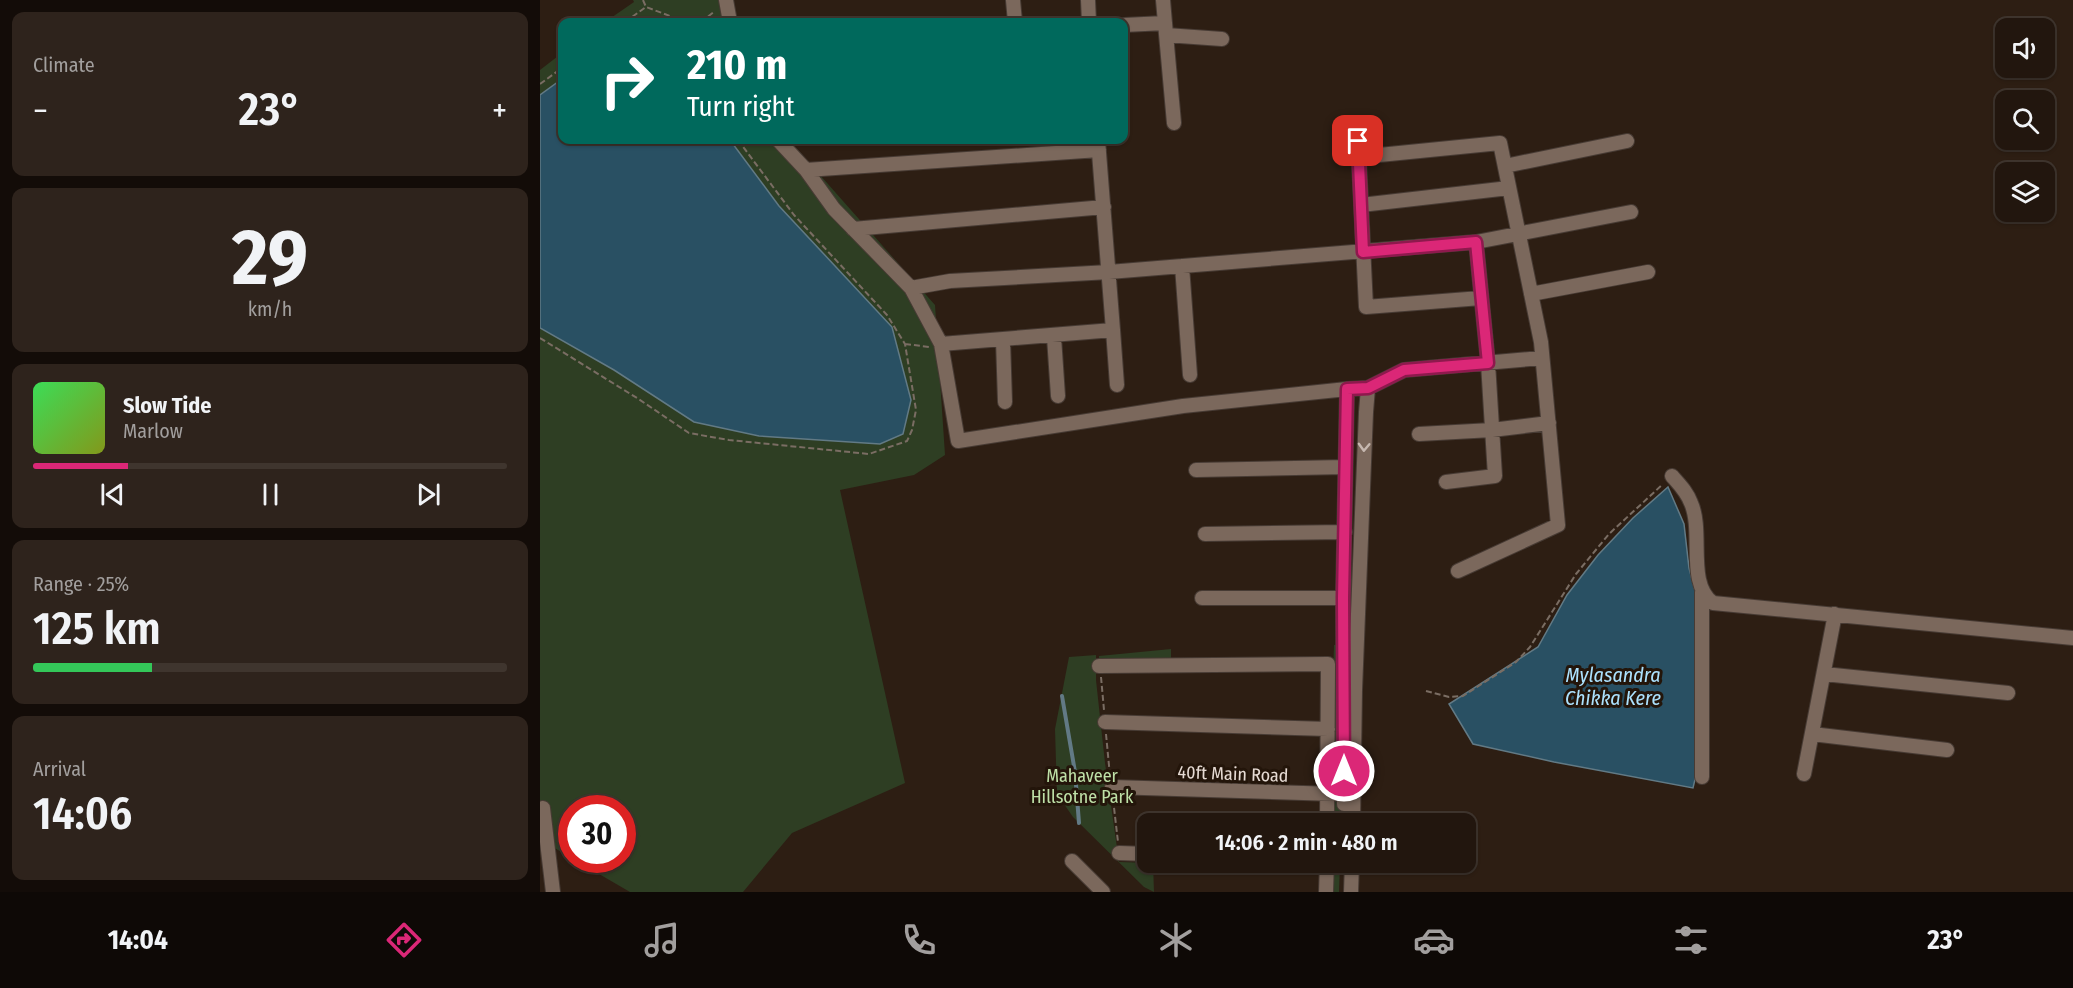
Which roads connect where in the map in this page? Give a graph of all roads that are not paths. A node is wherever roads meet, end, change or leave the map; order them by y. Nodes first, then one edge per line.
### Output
1 (1013, 0) edge
2 (1088, 0) edge
3 (1163, 0) edge
4 (723, 3) edge
5 (729, 18) edge
6 (1015, 18) edge
7 (1089, 18) edge
8 (1128, 25) edge
9 (1165, 29) junction
10 (1222, 39) dead end
11 (1174, 123) dead end
12 (1358, 141) dead end
13 (1627, 141) dead end
14 (782, 144) edge
15 (1098, 145) edge
16 (1359, 157) junction
17 (1505, 166) junction
18 (806, 170) junction
19 (1509, 188) junction
20 (1361, 205) junction
21 (1104, 207) junction
22 (1631, 212) dead end
23 (853, 229) junction
24 (1519, 234) junction
25 (1476, 242) junction
26 (1363, 252) junction
27 (1182, 266) junction
28 (1109, 272) junction
29 (1648, 272) dead end
30 (911, 288) junction
31 (1531, 294) junction
32 (1481, 298) junction
33 (1113, 330) junction
34 (1054, 337) junction
35 (1003, 340) junction
36 (941, 346) junction
37 (1542, 358) junction
38 (1488, 363) junction
39 (1190, 375) dead end
40 (1117, 385) dead end
41 (1368, 388) junction
42 (1347, 389) junction
43 (1058, 396) dead end
44 (1005, 402) dead end
45 (1549, 423) junction
46 (1492, 430) junction
47 (1419, 434) dead end
48 (1345, 467) junction
49 (1196, 470) dead end
50 (1672, 476) road end
51 (1446, 482) dead end
52 (1345, 532) junction
53 (1205, 534) dead end
54 (1458, 571) dead end
55 (1702, 592) junction
56 (1202, 598) dead end
57 (1343, 598) junction
58 (1835, 614) junction
59 (2073, 638) edge
60 (1100, 666) road end
61 (1824, 674) junction
62 (2008, 693) dead end
63 (1105, 722) road end
64 (1328, 729) junction
65 (1812, 734) junction
66 (1947, 750) dead end
67 (1804, 774) dead end
68 (1702, 777) dead end
69 (1112, 787) road end
70 (1328, 794) junction
71 (1349, 794) junction
72 (543, 808) dead end
73 (1327, 813) edge
74 (1346, 813) edge
75 (1352, 813) edge
76 (544, 850) edge
77 (1119, 853) road end
78 (1137, 854) edge
79 (1072, 861) dead end
80 (1327, 873) edge
81 (1343, 873) edge
82 (1352, 873) edge
83 (553, 892) edge
84 (1103, 892) edge
85 (1326, 892) edge
86 (1343, 892) edge
87 (1352, 892) edge

1 - 6 street
2 - 7 street
3 - 9 street
4 - 5 street
8 - 9 street
9 - 10 street
9 - 11 street
12 - 16 street
13 - 17 street
14 - 18 street
15 - 18 street
15 - 21 street
16 - 17 street
16 - 20 street
17 - 19 street
18 - 23 street
19 - 20 street
19 - 24 street
20 - 26 street
21 - 23 street
21 - 28 street
22 - 24 street
23 - 30 street
24 - 25 street
24 - 31 street
25 - 26 street
25 - 32 street
26 - 27 street
26 - 32 street
27 - 28 street
27 - 39 street
28 - 30 street
28 - 33 street
29 - 31 street
30 - 36 street
31 - 37 street
32 - 38 street
33 - 34 street
33 - 40 street
34 - 35 street
34 - 43 street
35 - 36 street
35 - 44 street
36 - 42 street
37 - 38 street
37 - 45 street
38 - 41 street
38 - 46 street
41 - 42 street
41 -> 71 street
42 - 48 street
45 - 46 street
45 - 54 street
46 - 47 street
46 - 51 street
48 - 49 street
48 - 52 street
50 - 55 street
52 - 53 street
52 - 57 street
55 - 58 street
55 - 68 street
56 - 57 street
57 - 71 street
58 - 59 street
58 - 61 street
60 - 64 street
61 - 62 street
61 - 65 street
63 - 64 street
64 - 70 street
65 - 66 street
65 - 67 street
69 - 70 street, 40ft Main Road
70 - 71 street, 40ft Main Road
70 - 73 street
71 - 74 street
71 - 75 street
72 - 76 street
76 - 83 street
77 - 78 street
79 - 84 street
80 - 85 street
81 - 86 street
82 - 87 street

